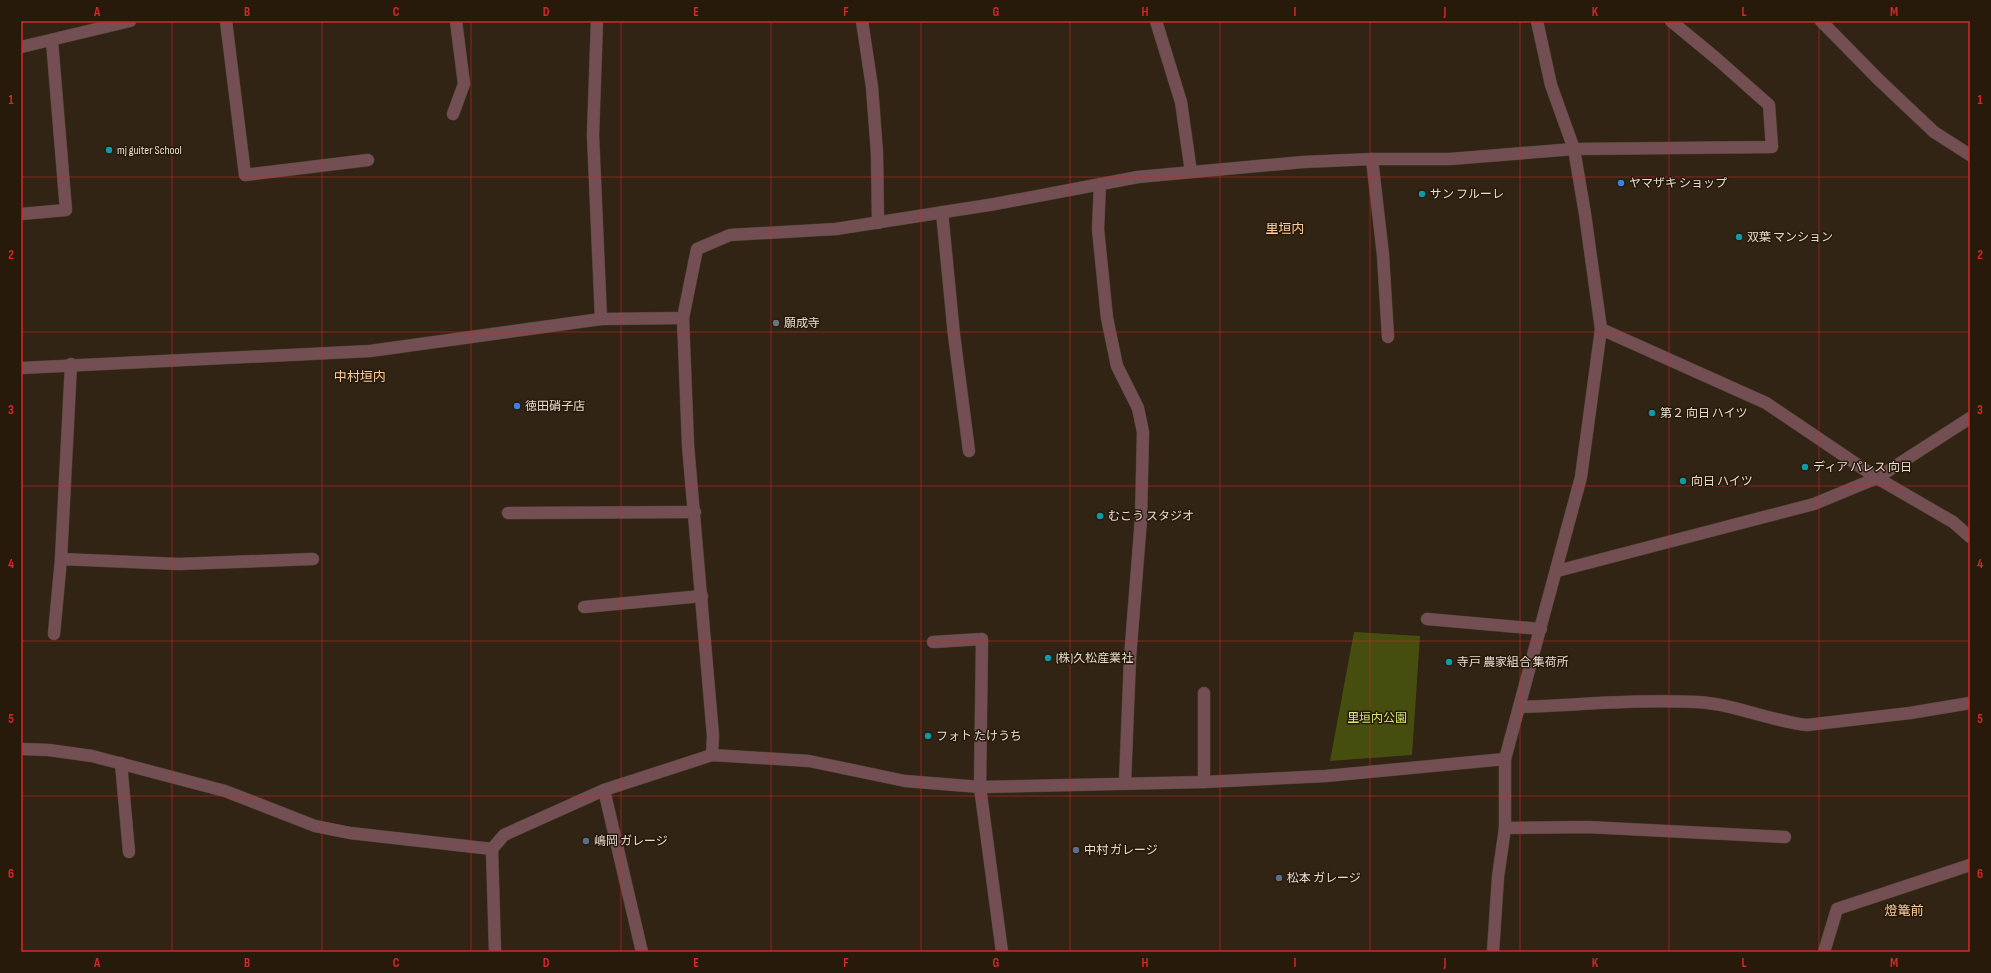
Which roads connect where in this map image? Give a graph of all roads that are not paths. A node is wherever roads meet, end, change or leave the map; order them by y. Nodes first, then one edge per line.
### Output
1 (130, 21) edge
2 (226, 21) edge
3 (456, 21) edge
4 (597, 21) edge
5 (862, 21) edge
6 (1156, 21) edge
7 (1537, 21) edge
8 (1671, 21) edge
9 (1821, 21) edge
10 (52, 40) junction
11 (21, 47) edge
12 (453, 114) dead end
13 (1574, 149) junction
14 (1970, 154) edge
15 (1372, 158) junction
16 (368, 160) dead end
17 (1191, 172) junction
18 (1100, 184) junction
19 (942, 212) junction
20 (21, 214) edge
21 (878, 223) junction
22 (683, 318) junction
23 (601, 319) junction
24 (1601, 329) junction
25 (1388, 337) dead end
26 (71, 364) junction
27 (21, 368) edge
28 (1970, 418) edge
29 (969, 451) dead end
30 (1877, 478) junction
31 (694, 512) junction
32 (508, 513) dead end
33 (1970, 537) edge
34 (313, 559) dead end
35 (61, 560) junction
36 (1557, 571) junction
37 (702, 596) junction
38 (584, 607) dead end
39 (1427, 619) dead end
40 (1541, 629) junction
41 (54, 634) dead end
42 (933, 642) dead end
43 (1204, 693) dead end
44 (1970, 703) edge
45 (1520, 708) junction
46 (21, 750) edge
47 (712, 755) junction
48 (1505, 759) junction
49 (122, 764) junction
50 (1204, 782) junction
51 (1125, 783) junction
52 (980, 787) junction
53 (604, 790) junction
54 (1505, 828) junction
55 (1785, 837) dead end
56 (492, 849) junction
57 (129, 852) dead end
58 (1970, 865) edge
59 (495, 952) edge
60 (642, 952) edge
61 (1002, 952) edge
62 (1493, 952) edge
63 (1824, 952) edge

1 - 10 street
2 - 16 street
3 - 12 street
4 - 23 street
5 - 21 street
6 - 17 street
7 - 13 street
8 - 13 street
9 - 14 street
10 - 11 street
10 - 20 street
13 - 15 street
13 - 24 street
15 - 17 street
15 - 25 street
17 - 18 street
18 - 19 street
18 - 51 street
19 - 21 street
19 - 29 street
21 - 22 street
22 - 23 street
22 - 31 street
23 - 26 street
24 - 30 street
24 - 36 street
26 - 27 street
26 - 35 street
28 - 30 street
30 - 33 street
30 - 36 street
31 - 32 street
31 - 37 street
34 - 35 street
35 - 41 street
36 - 40 street
37 - 38 street
37 - 47 street
39 - 40 street
40 - 45 street
42 - 52 street
43 - 50 street
44 - 45 street
45 - 48 street
46 - 49 street
47 - 52 street
47 - 53 street
48 - 50 street
48 - 54 street
49 - 56 street
49 - 57 street
50 - 51 street
51 - 52 street
52 - 61 street
53 - 56 street
53 - 60 street
54 - 55 street
54 - 62 street
56 - 59 street
58 - 63 street

